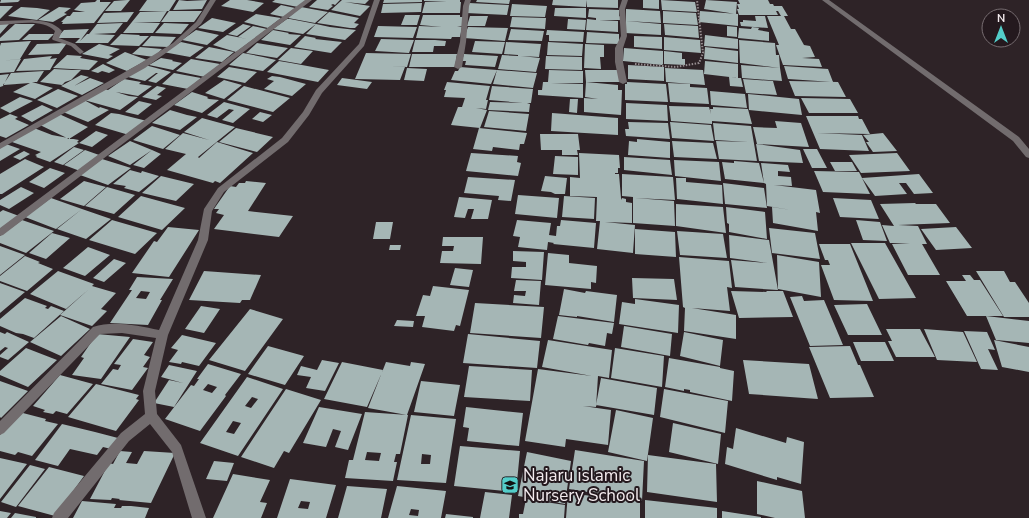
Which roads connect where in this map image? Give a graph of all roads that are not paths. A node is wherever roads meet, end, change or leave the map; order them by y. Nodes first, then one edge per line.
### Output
1 (213, 0) edge
2 (309, 0) edge
3 (377, 0) edge
4 (468, 0) edge
5 (625, 0) edge
6 (824, 0) edge
7 (0, 23) edge
8 (80, 52) dead end
9 (458, 67) dead end
10 (624, 82) dead end
11 (0, 146) edge
12 (1029, 155) edge
13 (0, 233) edge
14 (162, 336) junction
15 (150, 416) junction
16 (0, 428) edge
17 (59, 518) edge
18 (199, 518) edge

1 - 11 street
2 - 13 street
3 - 14 street
4 - 9 street
5 - 10 street
6 - 12 street
7 - 8 street
14 - 15 street
14 - 16 street
15 - 17 street
15 - 18 street

